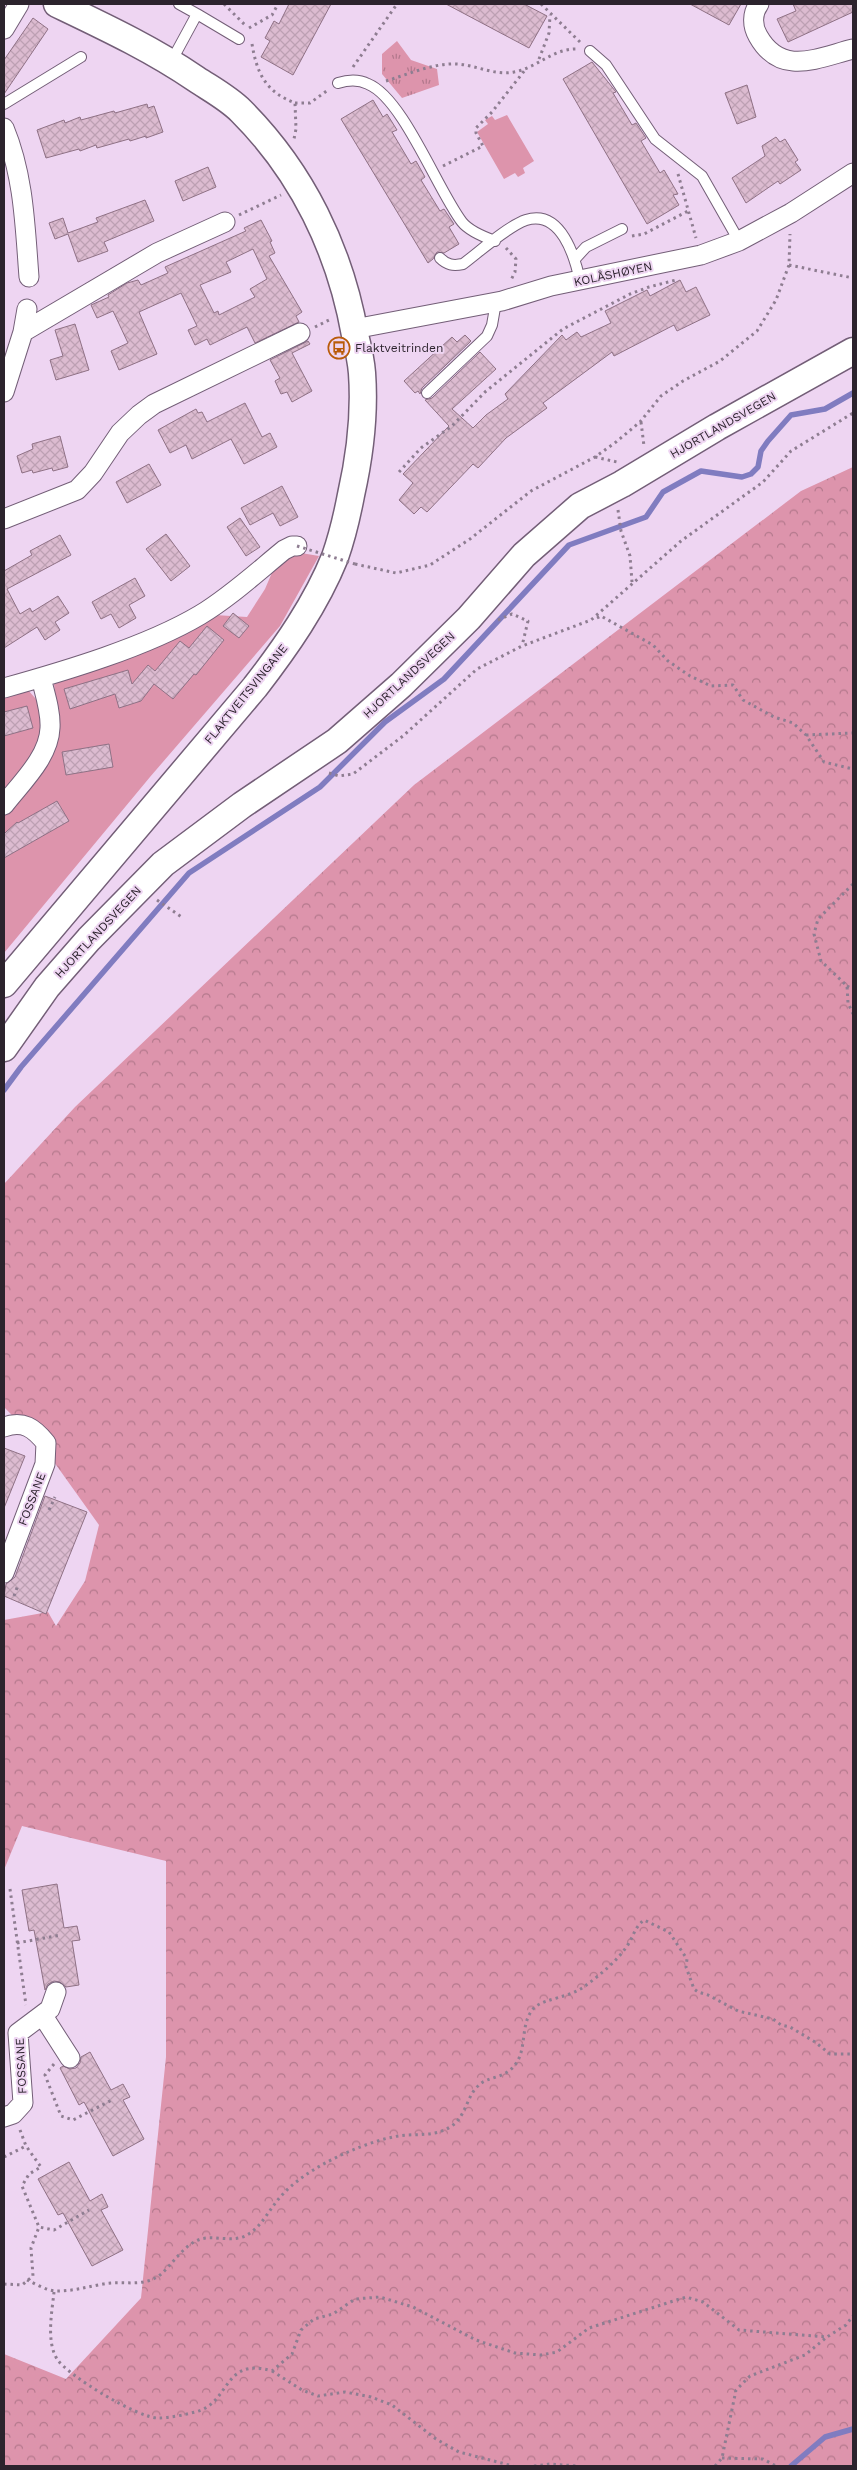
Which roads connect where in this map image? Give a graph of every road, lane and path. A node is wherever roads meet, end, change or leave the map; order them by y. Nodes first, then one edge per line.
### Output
1 (19, 4) edge
2 (58, 4) edge
3 (179, 4) edge
4 (224, 4) edge
5 (278, 4) edge
6 (397, 4) edge
7 (542, 4) edge
8 (759, 4) edge
9 (196, 14) junction
10 (550, 14) junction
11 (5, 25) edge
12 (249, 28) junction
13 (239, 39) dead end
14 (853, 49) edge
15 (590, 51) junction
16 (82, 57) dead end
17 (538, 60) junction
18 (171, 62) junction
19 (525, 70) junction
20 (338, 83) junction
21 (371, 85) junction
22 (295, 103) junction
23 (4, 104) edge
24 (4, 128) edge
25 (671, 152) junction
26 (279, 154) junction
27 (9, 158) edge
28 (434, 171) junction
29 (853, 173) edge
30 (300, 186) junction
31 (688, 211) junction
32 (791, 213) junction
33 (225, 222) joint
34 (622, 230) joint
35 (495, 241) junction
36 (739, 241) junction
37 (701, 255) junction
38 (440, 258) dead end
39 (575, 259) junction
40 (789, 265) junction
41 (29, 277) dead end
42 (684, 277) dead end
43 (853, 278) edge
44 (580, 281) junction
45 (499, 301) junction
46 (27, 309) dead end
47 (352, 320) junction
48 (22, 332) junction
49 (300, 333) joint
50 (853, 351) edge
51 (4, 392) edge
52 (427, 393) dead end
53 (853, 413) edge
54 (400, 472) dead end
55 (622, 484) junction
56 (4, 519) edge
57 (297, 546) joint
58 (632, 582) junction
59 (469, 618) junction
60 (591, 620) junction
61 (522, 646) junction
62 (41, 678) junction
63 (4, 688) edge
64 (853, 733) edge
65 (806, 735) junction
66 (853, 769) edge
67 (339, 776) dead end
68 (4, 805) edge
69 (853, 884) edge
70 (140, 888) junction
71 (183, 918) dead end
72 (4, 984) edge
73 (847, 986) junction
74 (853, 989) edge
75 (853, 1014) edge
76 (4, 1048) edge
77 (4, 1427) edge
78 (4, 1573) edge
79 (10, 1889) dead end
80 (61, 1936) dead end
81 (17, 1943) junction
82 (56, 1992) dead end
83 (36, 2021) junction
84 (853, 2054) edge
85 (68, 2056) joint
86 (112, 2100) dead end
87 (8, 2116) edge
88 (26, 2146) junction
89 (4, 2157) edge
90 (89, 2210) dead end
91 (39, 2227) junction
92 (27, 2280) junction
93 (4, 2284) edge
94 (54, 2291) junction
95 (853, 2316) edge
96 (827, 2337) junction
97 (272, 2371) junction
98 (722, 2458) junction
99 (513, 2466) edge
100 (534, 2466) edge
101 (578, 2466) edge
102 (714, 2466) edge
103 (776, 2466) edge

1 - 11 street
2 - 18 main road, FLAKTVEITSVINGANE
3 - 9 lane
4 - 12 path
5 - 12 path
6 - 20 path
7 - 10 path
8 - 14 street
9 - 13 lane
9 - 18 lane
10 - 15 path
10 - 17 path
12 - 22 path
15 - 17 path
15 - 25 lane
16 - 23 lane
17 - 19 path
18 - 26 main road, FLAKTVEITSVINGANE
19 - 21 path
19 - 28 path
20 - 21 lane
20 - 22 path
21 - 28 lane
22 - 26 path
24 - 27 street
25 - 31 path
25 - 36 lane
26 - 30 main road, FLAKTVEITSVINGANE
27 - 41 street
28 - 35 lane
29 - 32 street, KOLÅSHØYEN
30 - 33 path
30 - 47 main road, FLAKTVEITSVINGANE
31 - 34 path
31 - 37 path
32 - 36 street, KOLÅSHØYEN
32 - 40 path
33 - 48 street
34 - 39 lane
35 - 38 lane
35 - 39 lane
35 - 45 path
36 - 37 street, KOLÅSHØYEN
37 - 44 street, KOLÅSHØYEN
39 - 44 lane
40 - 43 path
40 - 57 path, bridge
42 - 54 path
44 - 45 street, KOLÅSHØYEN
45 - 47 street, KOLÅSHØYEN
45 - 52 lane
46 - 48 street
47 - 49 path
47 - 72 main road, FLAKTVEITSVINGANE
48 - 51 street
49 - 56 street
50 - 55 main road, HJORTLANDSVEGEN
53 - 58 path
55 - 58 path
55 - 59 main road, HJORTLANDSVEGEN
57 - 62 street
58 - 60 path
59 - 61 path
59 - 70 main road, HJORTLANDSVEGEN
60 - 61 path
60 - 65 path
61 - 67 path
62 - 63 street
62 - 68 street
64 - 65 path
65 - 66 path
69 - 73 path
70 - 71 path
70 - 76 main road, HJORTLANDSVEGEN
73 - 74 path
73 - 75 path
77 - 78 street, FOSSANE
79 - 81 path
80 - 81 path
81 - 83 path
82 - 83 street, FOSSANE
83 - 85 street
83 - 87 street, FOSSANE
84 - 94 path
85 - 86 path
87 - 88 path
88 - 89 path
88 - 91 path
90 - 91 path
91 - 92 path
92 - 93 path
92 - 94 path
94 - 97 path
95 - 96 path
96 - 97 path
96 - 98 path
97 - 99 path
98 - 102 path
98 - 103 path
100 - 101 path

